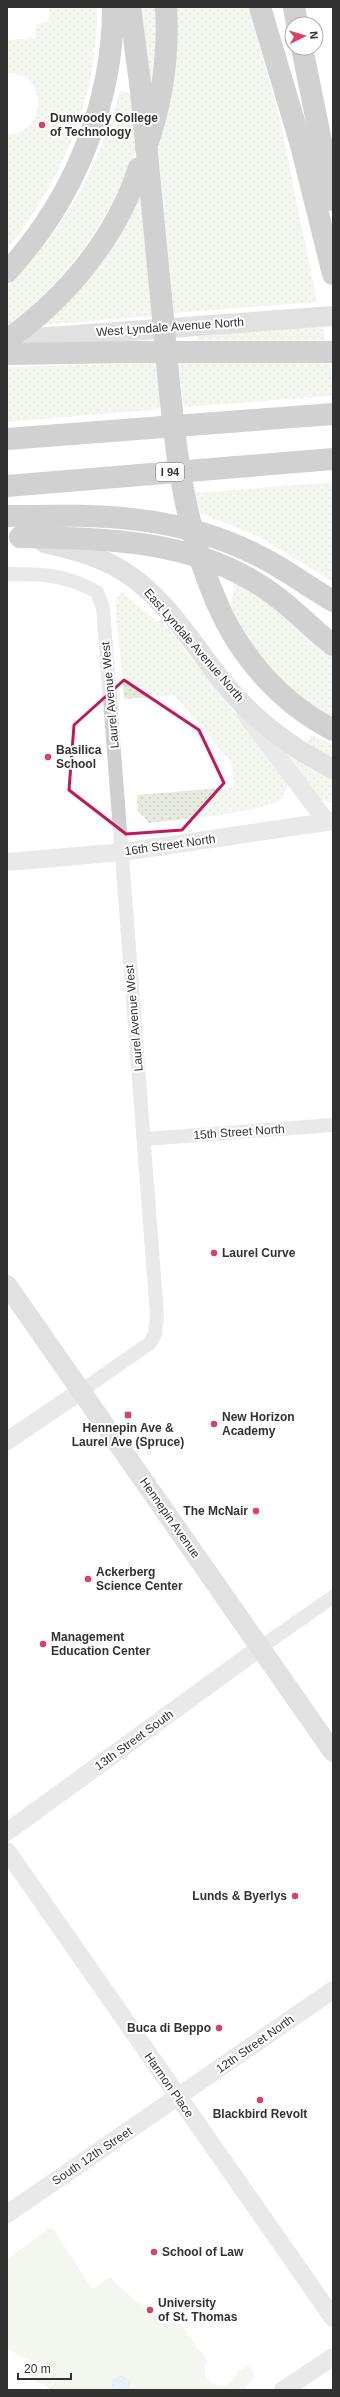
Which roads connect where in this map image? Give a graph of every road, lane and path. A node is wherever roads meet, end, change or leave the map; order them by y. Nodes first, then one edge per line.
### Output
1 (113, 7) edge
2 (130, 7) edge
3 (166, 7) edge
4 (260, 7) edge
5 (304, 56) edge
6 (333, 200) edge
7 (7, 272) edge
8 (333, 273) edge
9 (333, 316) edge
10 (7, 340) edge
11 (333, 352) edge
12 (7, 354) edge
13 (333, 414) edge
14 (7, 439) edge
15 (333, 459) edge
16 (7, 486) edge
17 (7, 516) edge
18 (20, 537) joint
19 (7, 574) edge
20 (333, 600) edge
21 (333, 645) edge
22 (224, 683) junction
23 (333, 730) edge
24 (333, 769) edge
25 (330, 824) edge
26 (123, 852) junction
27 (7, 862) edge
28 (333, 1125) edge
29 (144, 1140) junction
30 (7, 1285) edge
31 (82, 1391) junction
32 (7, 1441) edge
33 (333, 1597) edge
34 (260, 1647) junction
35 (333, 1752) edge
36 (7, 1832) edge
37 (7, 1851) edge
38 (333, 1990) edge
39 (178, 2098) junction
40 (7, 2214) edge
41 (333, 2318) edge
42 (333, 2357) edge
43 (283, 2390) edge

1 - 7 highway
2 - 23 highway, bridge
3 - 10 highway, bridge
4 - 8 highway
5 - 6 highway
9 - 10 main road, West Lyndale Avenue North
11 - 12 highway
13 - 14 highway
15 - 16 highway, I 94
17 - 20 highway
18 - 21 highway
18 - 22 main road, East Lyndale Avenue North
19 - 26 street, Laurel Avenue West
22 - 24 main road, East Lyndale Avenue North
22 - 25 street
25 - 26 street, 16th Street North
26 - 27 street, 16th Street North
26 - 29 street, Laurel Avenue West
28 - 29 street, 15th Street North
29 - 31 street, Laurel Avenue West
30 - 31 main road, Hennepin Avenue
31 - 32 street
31 - 34 main road, Hennepin Avenue
33 - 34 street
34 - 35 main road, Hennepin Avenue
34 - 36 street, 13th Street South
37 - 39 street, Harmon Place
38 - 39 street, 12th Street North
39 - 40 street, South 12th Street
39 - 41 street, Harmon Place
42 - 43 street

